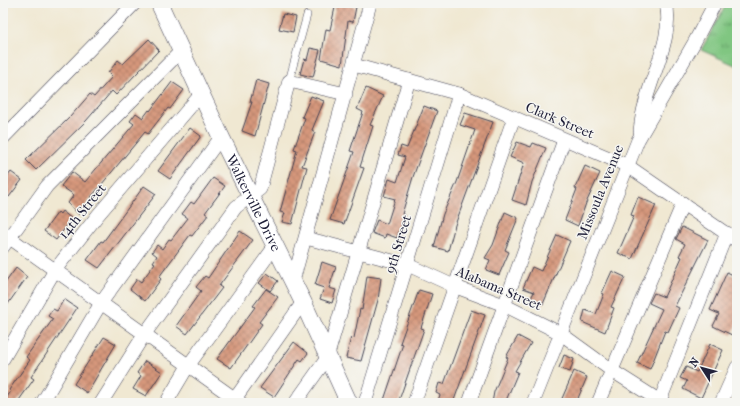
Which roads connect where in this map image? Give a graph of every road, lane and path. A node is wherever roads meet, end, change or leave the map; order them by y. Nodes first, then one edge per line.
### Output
1 (135, 3) edge
2 (159, 3) edge
3 (666, 3) edge
4 (715, 3) edge
5 (370, 4) dead end
6 (307, 15) dead end
7 (182, 50) junction
8 (354, 65) junction
9 (409, 80) junction
10 (289, 81) junction
11 (202, 93) junction
12 (346, 94) junction
13 (459, 94) junction
14 (514, 118) junction
15 (221, 137) junction
16 (3, 138) edge
17 (564, 140) junction
18 (638, 140) junction
19 (628, 166) junction
20 (250, 196) junction
21 (683, 203) junction
22 (732, 237) edge
23 (306, 238) junction
24 (5, 239) edge
25 (275, 246) junction
26 (358, 252) junction
27 (408, 266) junction
28 (56, 270) junction
29 (293, 281) junction
30 (456, 287) junction
31 (303, 302) junction
32 (101, 303) junction
33 (504, 305) junction
34 (560, 332) junction
35 (144, 335) junction
36 (327, 358) junction
37 (3, 359) edge
38 (188, 366) junction
39 (737, 367) edge
40 (611, 370) junction
41 (236, 402) edge
42 (661, 402) edge
43 (42, 403) edge
44 (101, 403) edge
45 (166, 403) edge
46 (295, 403) edge
47 (349, 403) edge
48 (365, 403) edge
49 (414, 403) edge
50 (469, 403) edge
51 (533, 403) edge
52 (598, 403) edge
53 (721, 403) edge

1 - 16 street
2 - 7 street, Walkerville Drive
3 - 18 street
4 - 18 street, Missoula Avenue
5 - 8 street
6 - 10 lane
7 - 11 street, Walkerville Drive
7 - 24 street
8 - 9 street, Clark Street
8 - 12 street
9 - 13 street, Clark Street
9 - 26 street
10 - 12 street
10 - 20 street
11 - 15 street, Walkerville Drive
11 - 28 street, 14th Street
12 - 23 street
13 - 14 street, Clark Street
13 - 27 street, 9th Street
14 - 17 street, Clark Street
14 - 30 street
15 - 20 street, Walkerville Drive
15 - 32 street
17 - 19 street, Clark Street
17 - 33 street
18 - 19 street, Missoula Avenue
19 - 21 street, Clark Street
19 - 34 street, Missoula Avenue
20 - 25 street, Walkerville Drive
20 - 35 street
21 - 22 street, Clark Street
21 - 40 street
22 - 42 street
23 - 26 street, Alabama Street
23 - 29 street
24 - 28 street
25 - 29 street, Walkerville Drive
25 - 38 street
26 - 27 street, Alabama Street
26 - 36 street
27 - 30 street, Alabama Street
27 - 48 street, 9th Street
28 - 32 street
28 - 37 street, 14th Street
29 - 31 street, Walkerville Drive
30 - 33 street, Alabama Street
30 - 49 street
31 - 36 street, Walkerville Drive
31 - 41 street
32 - 35 street
32 - 43 street
33 - 34 street, Alabama Street
33 - 50 street
34 - 40 street, Alabama Street
34 - 51 street, Missoula Avenue
35 - 38 street
35 - 44 street
36 - 46 street
36 - 47 street, Walkerville Drive
38 - 41 street
38 - 45 street
39 - 53 street
40 - 42 street, Alabama Street
40 - 52 street

